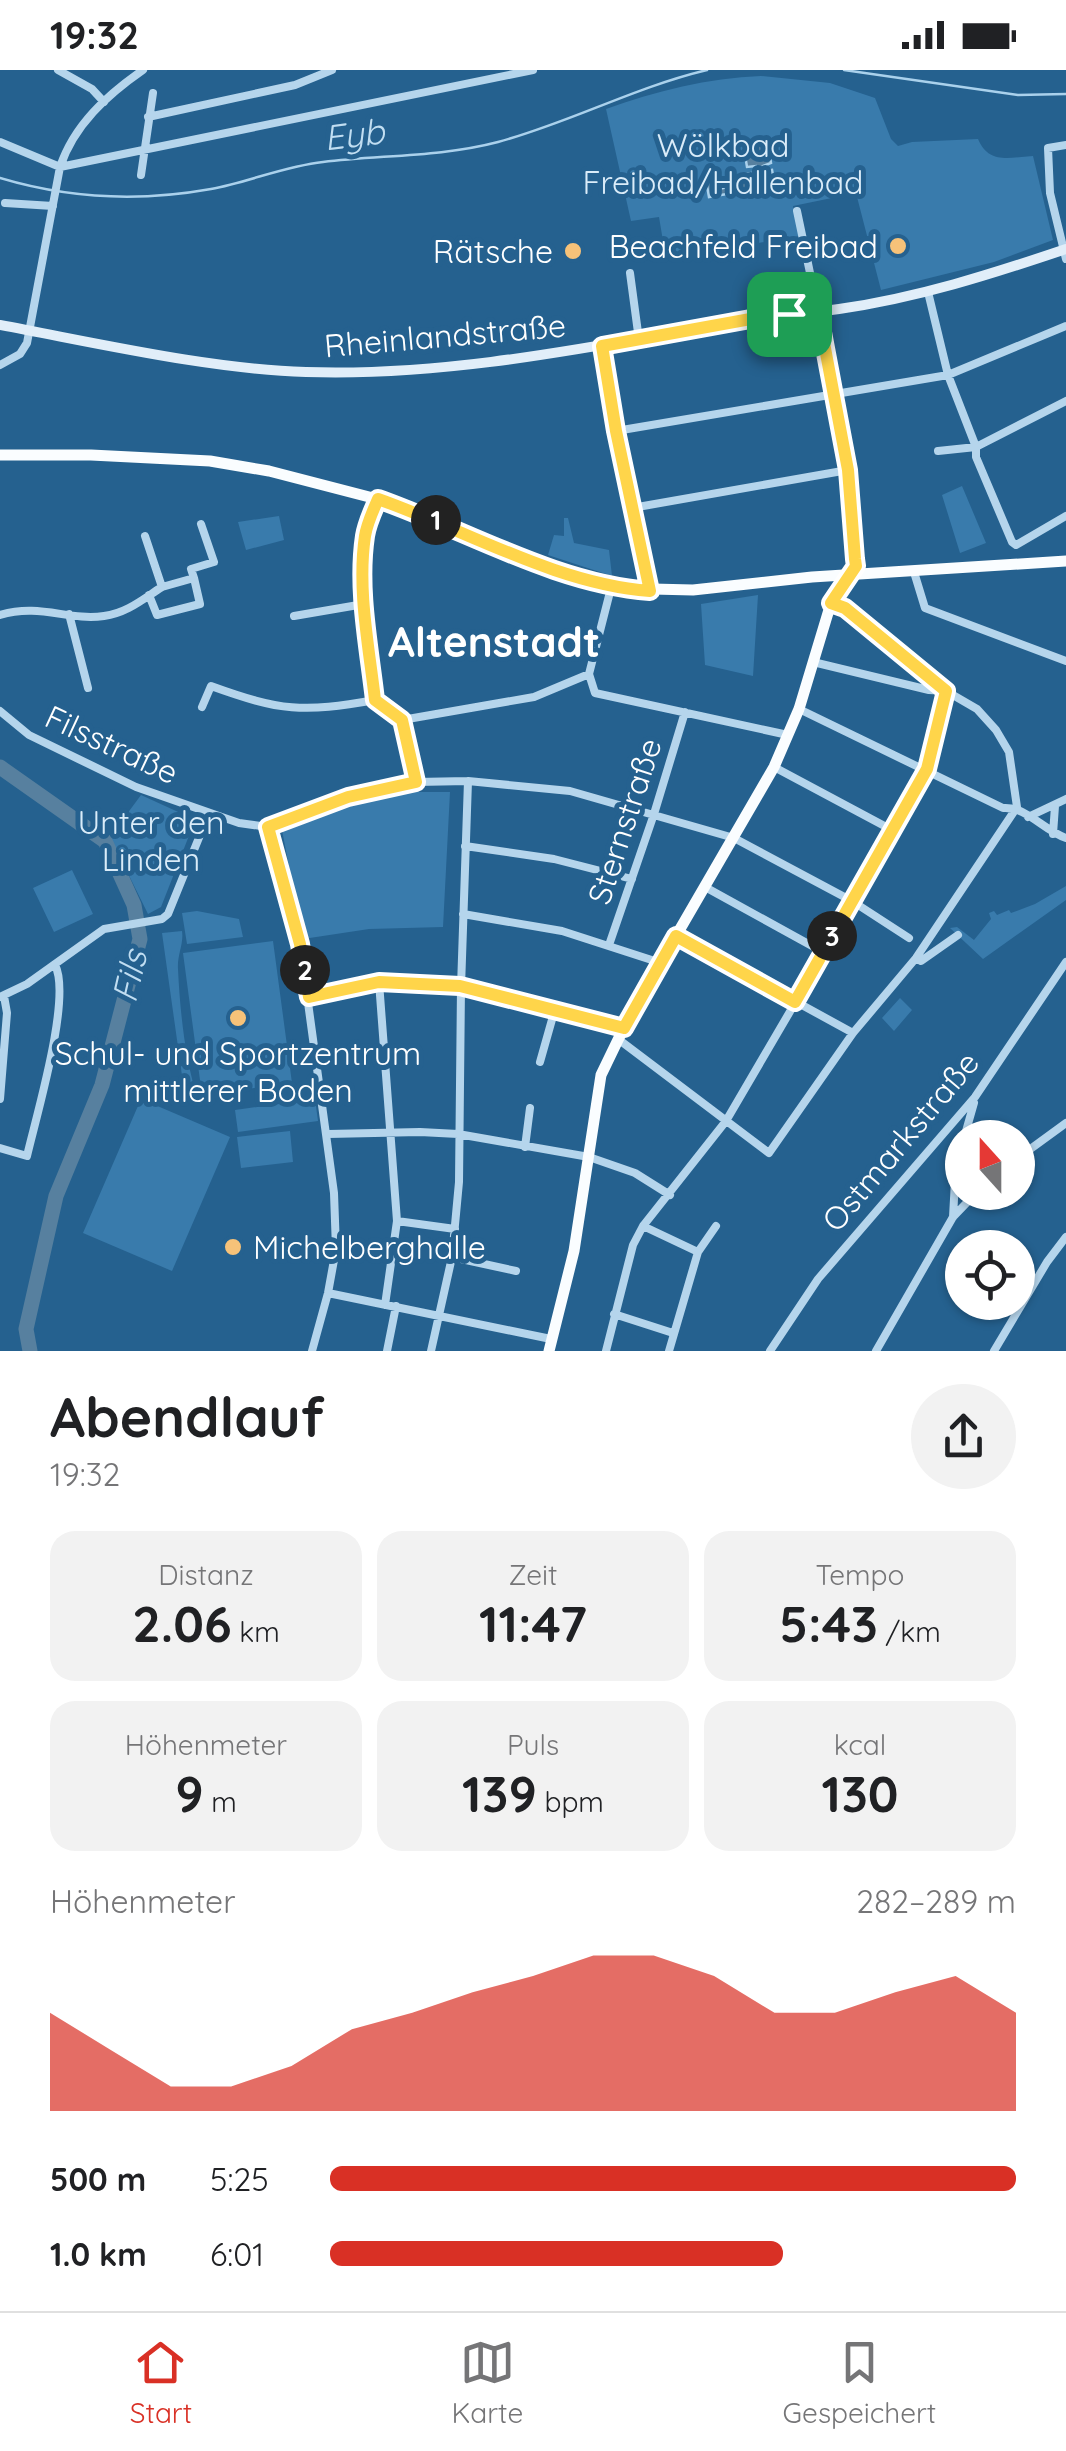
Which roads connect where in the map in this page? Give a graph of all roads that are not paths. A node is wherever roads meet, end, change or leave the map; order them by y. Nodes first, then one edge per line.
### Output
1 (58, 70) edge
2 (143, 70) edge
3 (332, 70) edge
4 (534, 70) edge
5 (152, 93) dead end
6 (104, 102) junction
7 (148, 118) junction
8 (0, 142) edge
9 (1066, 144) edge
10 (143, 150) junction
11 (59, 171) junction
12 (141, 175) dead end
13 (5, 202) dead end
14 (53, 203) junction
15 (798, 211) dead end
16 (1065, 253) edge
17 (630, 273) dead end
18 (928, 292) junction
19 (818, 311) junction
20 (0, 324) edge
21 (1066, 326) edge
22 (29, 330) junction
23 (639, 340) junction
24 (602, 346) junction
25 (0, 365) edge
26 (948, 375) junction
27 (834, 393) junction
28 (1066, 401) edge
29 (616, 431) junction
30 (976, 447) junction
31 (938, 450) dead end
32 (0, 455) edge
33 (848, 470) junction
34 (378, 499) junction
35 (632, 508) junction
36 (1066, 516) edge
37 (201, 524) dead end
38 (146, 536) dead end
39 (1066, 561) edge
40 (914, 572) junction
41 (847, 577) junction
42 (194, 578) junction
43 (162, 587) junction
44 (611, 588) junction
45 (650, 591) junction
46 (149, 595) junction
47 (831, 603) junction
48 (364, 604) junction
49 (70, 614) junction
50 (0, 615) edge
51 (294, 616) dead end
52 (814, 662) junction
53 (1066, 662) edge
54 (589, 674) junction
55 (88, 688) dead end
56 (946, 691) junction
57 (375, 700) junction
58 (202, 707) dead end
59 (799, 709) junction
60 (0, 712) edge
61 (685, 712) junction
62 (402, 720) junction
63 (788, 735) junction
64 (774, 767) junction
65 (927, 769) junction
66 (468, 781) junction
67 (416, 782) junction
68 (1066, 799) edge
69 (1055, 806) junction
70 (1017, 807) junction
71 (208, 813) junction
72 (654, 814) junction
73 (1028, 817) junction
74 (1038, 823) junction
75 (268, 827) junction
76 (892, 830) junction
77 (1053, 834) junction
78 (734, 838) junction
79 (1066, 838) edge
80 (465, 846) junction
81 (632, 879) junction
82 (705, 887) junction
83 (852, 901) junction
84 (463, 914) junction
85 (958, 935) dead end
86 (676, 936) junction
87 (909, 938) dead end
88 (609, 946) junction
89 (823, 952) junction
90 (916, 958) junction
91 (1066, 962) edge
92 (661, 963) junction
93 (55, 965) junction
94 (379, 982) junction
95 (460, 986) junction
96 (2, 997) edge
97 (309, 997) junction
98 (795, 1002) junction
99 (555, 1010) junction
100 (853, 1033) junction
101 (621, 1034) junction
102 (540, 1062) dead end
103 (975, 1097) junction
104 (0, 1098) edge
105 (530, 1108) dead end
106 (969, 1120) edge
107 (726, 1122) junction
108 (1066, 1123) edge
109 (392, 1132) junction
110 (328, 1134) junction
111 (458, 1134) junction
112 (525, 1146) junction
113 (1035, 1146) edge
114 (0, 1148) edge
115 (589, 1157) junction
116 (670, 1195) junction
117 (953, 1210) edge
118 (960, 1210) edge
119 (953, 1217) junction
120 (397, 1220) junction
121 (643, 1226) junction
122 (716, 1226) dead end
123 (455, 1229) junction
124 (1066, 1237) edge
125 (698, 1252) junction
126 (452, 1256) junction
127 (516, 1271) dead end
128 (328, 1293) junction
129 (385, 1305) junction
130 (396, 1306) junction
131 (614, 1314) junction
132 (438, 1317) junction
133 (674, 1333) junction
134 (550, 1345) edge
135 (312, 1351) edge
136 (387, 1351) edge
137 (430, 1351) edge
138 (606, 1351) edge
139 (669, 1351) edge
140 (770, 1351) edge
141 (876, 1351) edge
142 (994, 1351) edge

1 - 6 street
2 - 6 street
3 - 7 street
4 - 10 street
5 - 7 street
6 - 11 street
7 - 10 street
8 - 11 street
9 - 16 street
10 - 11 street
10 - 12 street
11 - 14 street
13 - 14 street
14 - 22 street
15 - 19 street
16 - 18 main road, Rheinlandstraße
17 - 23 street
18 - 19 main road, Rheinlandstraße
18 - 26 street
19 - 23 main road, Rheinlandstraße
19 - 27 main road
20 - 22 main road, Rheinlandstraße
21 - 26 street
22 - 24 main road, Rheinlandstraße
22 - 25 street
23 - 24 main road, Rheinlandstraße
24 - 29 street
26 - 27 street
26 - 30 street
27 - 29 street
27 - 33 main road
28 - 30 street
29 - 35 street
30 - 31 street
30 - 36 street
32 - 34 main road
33 - 35 street
33 - 41 main road
34 - 44 main road
34 - 48 street
35 - 45 street
37 - 42 street
38 - 43 street
39 - 40 main road
40 - 41 main road
40 - 53 street
41 - 45 main road
41 - 47 main road
42 - 43 street
42 - 46 street
43 - 46 street
44 - 45 main road
44 - 54 street
46 - 49 street
47 - 52 main road
47 - 56 street
48 - 51 street
48 - 57 street
49 - 50 street
49 - 55 street
52 - 56 street
52 - 59 main road
54 - 61 street
54 - 62 street
56 - 65 street
56 - 70 street
57 - 58 street
57 - 62 street
59 - 63 main road
59 - 65 street
60 - 71 street, Filsstraße
61 - 63 street
61 - 72 street, Sternstraße
62 - 67 street
63 - 64 main road
64 - 76 street
64 - 78 main road
65 - 70 street
65 - 76 street
66 - 67 street
66 - 72 street
66 - 80 street
67 - 75 street
68 - 69 street
69 - 73 street
69 - 74 street
69 - 77 street
70 - 73 street
70 - 90 street
71 - 75 street, Filsstraße
71 - 93 street
72 - 78 street
72 - 81 street, Sternstraße
73 - 74 street
74 - 77 street
75 - 97 street
76 - 83 street
77 - 79 street
78 - 82 main road
78 - 83 street
80 - 81 street
80 - 84 street
81 - 88 street, Sternstraße
82 - 86 main road
82 - 89 street
83 - 87 street
83 - 89 street
84 - 88 street
84 - 95 street
85 - 90 street
86 - 92 main road
86 - 98 street
88 - 92 street
89 - 98 street
90 - 100 street
91 - 103 street, Ostmarkstraße
92 - 101 main road
93 - 96 street
93 - 114 street
94 - 95 street
94 - 97 street
94 - 109 street
95 - 99 street
95 - 111 street
96 - 104 street
97 - 110 street
98 - 100 street
98 - 107 street
99 - 101 street
99 - 102 street
100 - 107 street
101 - 107 street
101 - 115 main road
103 - 106 street
103 - 140 street, Ostmarkstraße
105 - 112 street
107 - 116 street
108 - 113 street
109 - 110 street
109 - 111 street
109 - 120 street
110 - 128 street
111 - 112 street
111 - 123 street
112 - 115 street
115 - 116 street
115 - 134 main road
116 - 121 street
117 - 119 street
118 - 119 street
119 - 141 street
120 - 123 street
120 - 129 street
121 - 125 street
121 - 131 street
122 - 125 street
123 - 126 street
124 - 142 street
125 - 133 street
126 - 127 street
126 - 132 street
128 - 129 street
128 - 135 street
129 - 130 street
130 - 132 street
130 - 136 street
131 - 133 street
131 - 138 street
132 - 134 street
132 - 137 street
133 - 139 street

